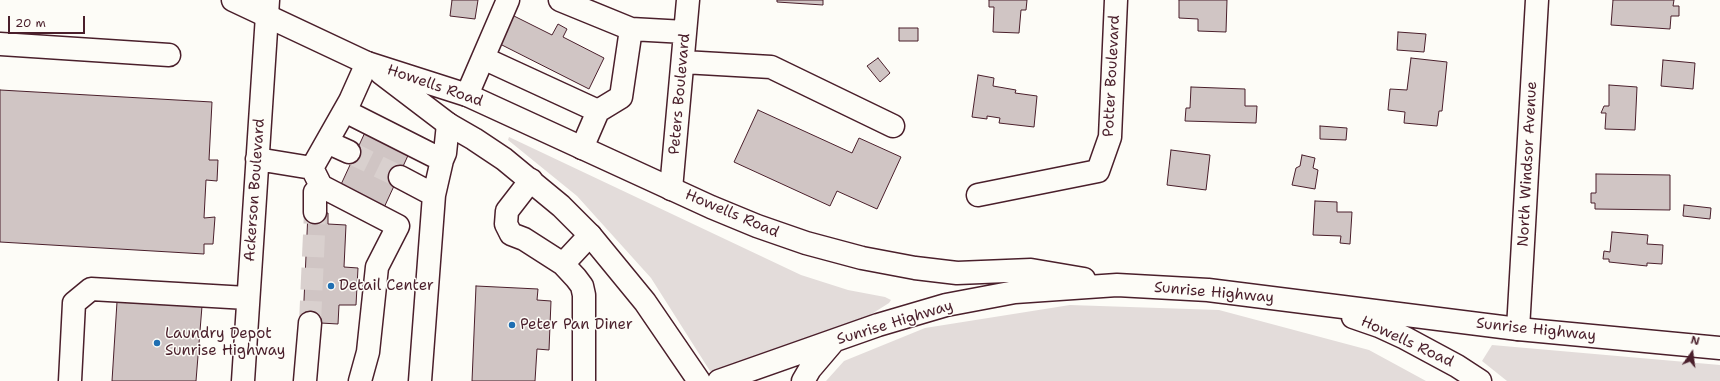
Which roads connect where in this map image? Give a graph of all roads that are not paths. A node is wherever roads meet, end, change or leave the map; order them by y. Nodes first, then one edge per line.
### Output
1 (233, 0) edge
2 (508, 0) edge
3 (560, 0) edge
4 (688, 0) edge
5 (1116, 0) edge
6 (1536, 0) edge
7 (268, 8) edge
8 (631, 29) junction
9 (685, 32) junction
10 (0, 44) edge
11 (169, 55) dead end
12 (483, 58) junction
13 (367, 62) junction
14 (683, 62) junction
15 (467, 95) junction
16 (345, 111) junction
17 (598, 111) junction
18 (448, 124) junction
19 (893, 126) dead end
20 (327, 142) junction
21 (582, 148) junction
22 (348, 152) tunnel mouth
23 (257, 159) junction
24 (442, 160) junction
25 (317, 177) junction
26 (400, 177) tunnel mouth
27 (531, 180) junction
28 (671, 189) junction
29 (434, 195) junction
30 (978, 195) dead end
31 (315, 212) tunnel mouth
32 (398, 226) junction
33 (432, 230) junction
34 (590, 235) junction
35 (563, 264) junction
36 (1117, 285) junction
37 (247, 298) junction
38 (1308, 302) junction
39 (310, 323) tunnel mouth
40 (1518, 329) junction
41 (834, 341) junction
42 (1720, 348) edge
43 (70, 381) edge
44 (243, 381) edge
45 (305, 381) edge
46 (360, 381) edge
47 (420, 381) edge
48 (584, 381) edge
49 (699, 381) edge
50 (719, 381) edge
51 (803, 381) edge
52 (1480, 381) edge

1 - 7 main road, Howells Road
2 - 12 main road
3 - 8 main road
4 - 9 main road, Peters Boulevard
5 - 30 main road, Potter Boulevard
6 - 40 main road, North Windsor Avenue
7 - 13 main road, Howells Road
7 - 23 main road, Ackerson Boulevard
8 - 9 main road
8 - 17 main road
9 - 14 main road, Peters Boulevard
10 - 11 main road
12 - 15 main road
12 - 17 main road
13 - 15 main road, Howells Road
13 - 16 main road
13 - 18 main road, Howells Road
14 - 19 main road
14 - 28 main road, Peters Boulevard
15 - 21 main road, Howells Road
16 - 20 main road
16 - 24 main road
17 - 21 main road
18 - 24 main road
18 - 27 main road, Howells Road
20 - 22 main road
20 - 25 main road
21 - 28 main road, Howells Road
23 - 25 main road
23 - 37 main road, Ackerson Boulevard
24 - 29 main road
25 - 31 main road
25 - 32 main road
26 - 29 main road
27 - 34 main road, Howells Road
27 - 35 main road
28 - 36 main road, Howells Road
29 - 33 main road
32 - 33 main road
32 - 46 main road
33 - 47 main road
34 - 35 main road
34 - 49 main road, Howells Road
35 - 48 main road
36 - 38 main road, Sunrise Highway
36 - 41 main road, Sunrise Highway
37 - 43 main road
37 - 44 main road, Ackerson Boulevard
38 - 40 main road, Sunrise Highway
38 - 52 main road, Howells Road
39 - 45 main road
40 - 42 main road, Sunrise Highway
41 - 50 main road, Sunrise Highway
41 - 51 main road

